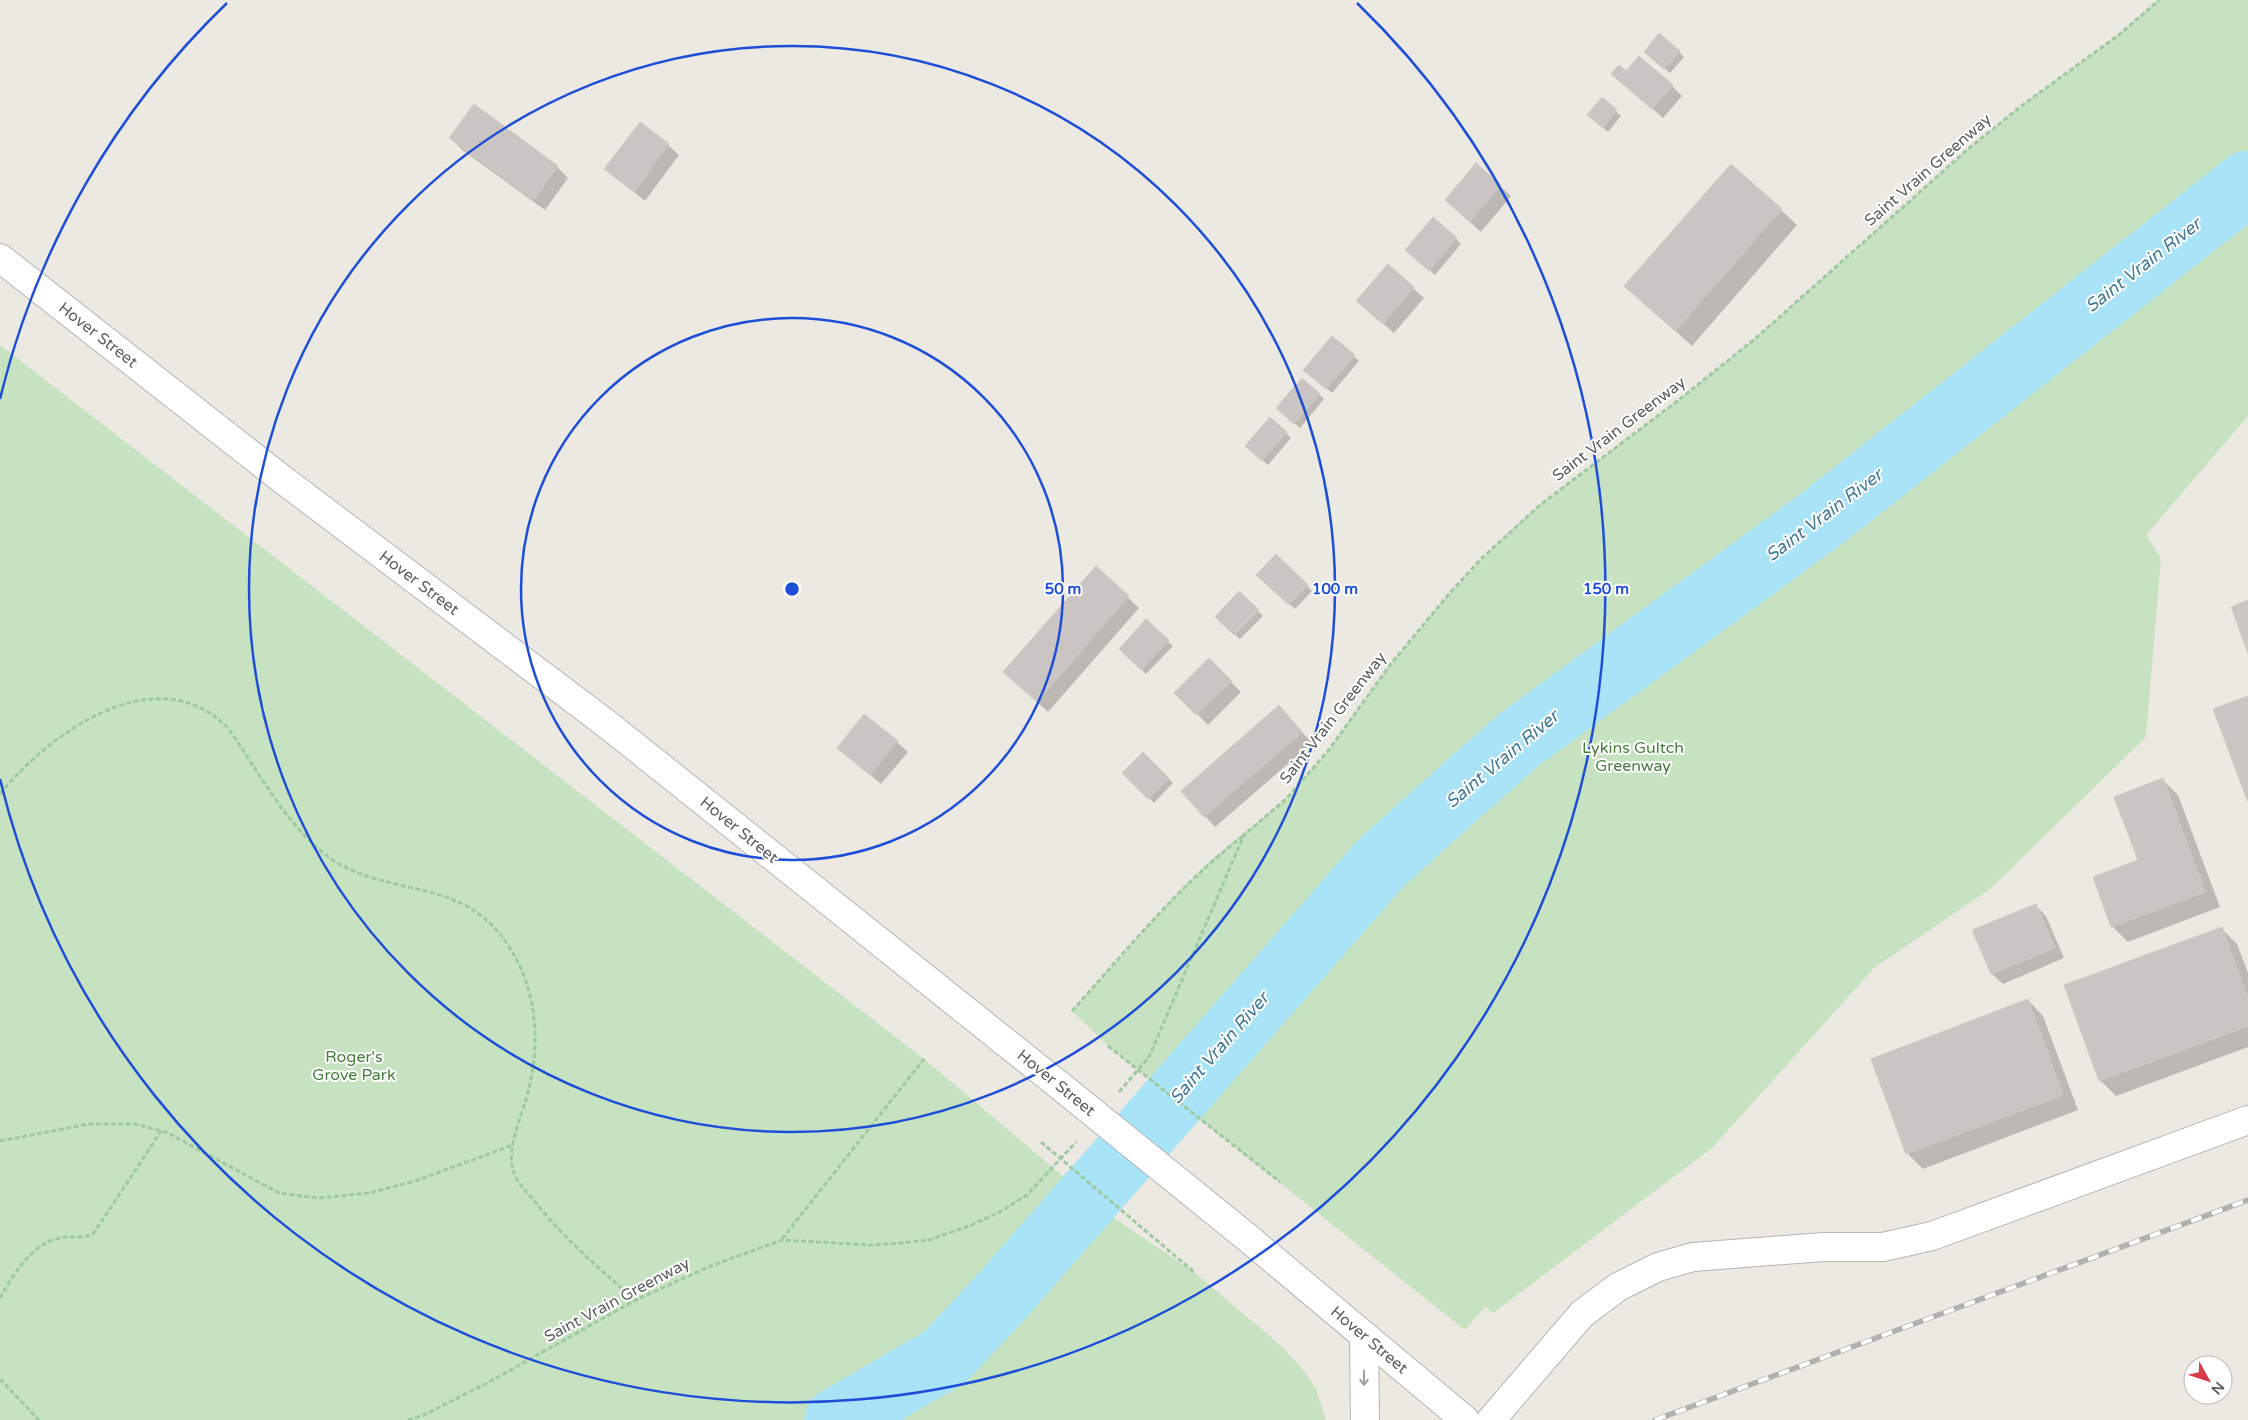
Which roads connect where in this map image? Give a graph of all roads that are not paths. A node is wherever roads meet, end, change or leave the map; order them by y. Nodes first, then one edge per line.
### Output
1 (0, 258) edge
2 (2248, 1120) edge
3 (1364, 1336) junction
4 (1365, 1420) edge
5 (1465, 1420) edge
6 (1491, 1420) edge

1 - 3 main road, Hover Street, bridge
2 - 6 main road
3 -> 4 main road
3 - 5 main road, Hover Street

